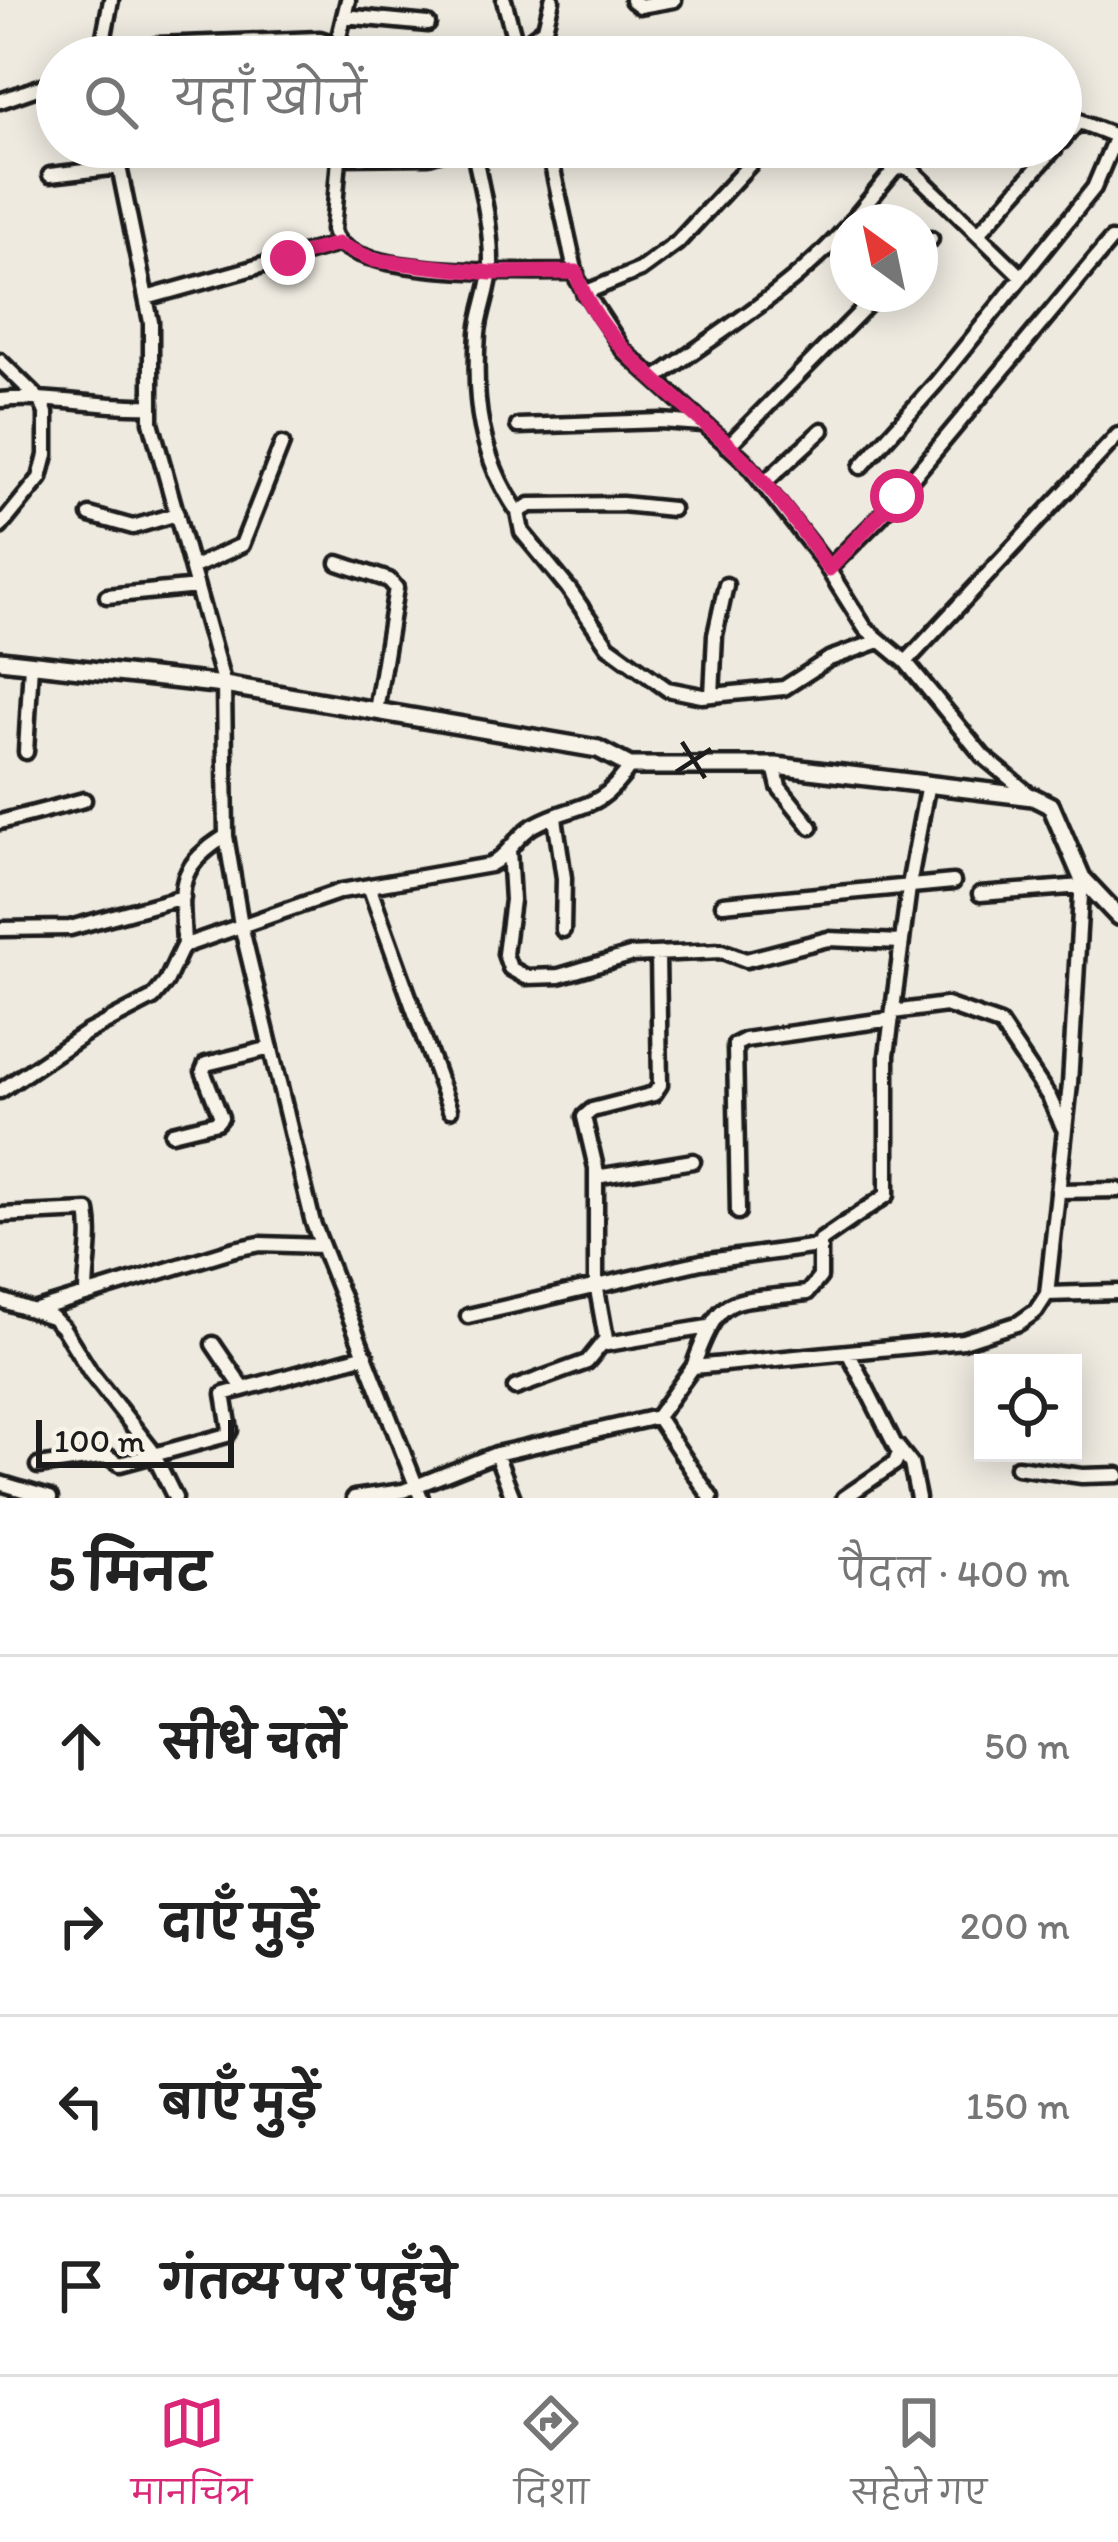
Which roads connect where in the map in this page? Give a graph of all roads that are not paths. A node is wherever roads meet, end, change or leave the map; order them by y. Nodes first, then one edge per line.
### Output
1 (111, 0) edge
2 (348, 0) edge
3 (504, 0) edge
4 (551, 0) edge
5 (632, 0) edge
6 (674, 0) edge
7 (344, 16) junction
8 (428, 24) dead end
9 (104, 36) edge
10 (343, 36) edge
11 (514, 36) edge
12 (535, 36) edge
13 (36, 88) edge
14 (0, 101) edge
15 (1082, 123) edge
16 (1117, 137) edge
17 (110, 168) edge
18 (119, 168) edge
19 (338, 168) edge
20 (477, 168) edge
21 (553, 168) edge
22 (747, 168) edge
23 (898, 168) edge
24 (905, 168) edge
25 (1037, 168) edge
26 (50, 175) dead end
27 (866, 204) edge
28 (978, 234) junction
29 (1111, 240) dead end
30 (338, 244) junction
31 (830, 250) edge
32 (576, 272) junction
33 (491, 273) junction
34 (1022, 277) junction
35 (584, 293) junction
36 (146, 298) junction
37 (860, 312) edge
38 (0, 361) edge
39 (655, 379) junction
40 (38, 396) junction
41 (0, 400) edge
42 (152, 406) junction
43 (705, 424) junction
44 (518, 426) dead end
45 (822, 430) dead end
46 (1118, 435) edge
47 (282, 444) dead end
48 (728, 446) junction
49 (861, 467) dead end
50 (763, 484) junction
51 (672, 509) dead end
52 (518, 512) junction
53 (177, 514) junction
54 (90, 515) dead end
55 (0, 526) edge
56 (338, 563) dead end
57 (192, 568) junction
58 (829, 569) junction
59 (726, 585) dead end
60 (197, 587) junction
61 (107, 596) dead end
62 (879, 641) junction
63 (0, 660) edge
64 (906, 662) junction
65 (31, 664) junction
66 (224, 686) junction
67 (712, 695) junction
68 (376, 711) junction
69 (26, 752) dead end
70 (630, 766) junction
71 (774, 766) junction
72 (928, 783) junction
73 (1033, 797) junction
74 (84, 800) dead end
75 (555, 818) junction
76 (0, 822) edge
77 (811, 827) dead end
78 (226, 836) junction
79 (509, 850) junction
80 (953, 882) dead end
81 (1082, 882) junction
82 (910, 884) junction
83 (369, 886) junction
84 (980, 894) dead end
85 (183, 897) junction
86 (723, 904) dead end
87 (1118, 916) edge
88 (241, 926) junction
89 (0, 929) edge
90 (563, 930) dead end
91 (902, 942) junction
92 (184, 945) junction
93 (658, 954) junction
94 (892, 1015) junction
95 (271, 1048) junction
96 (1, 1089) edge
97 (450, 1110) dead end
98 (1065, 1132) junction
99 (172, 1133) dead end
100 (693, 1161) dead end
101 (596, 1177) junction
102 (1118, 1190) edge
103 (1058, 1192) junction
104 (739, 1212) dead end
105 (0, 1215) edge
106 (322, 1246) junction
107 (818, 1246) junction
108 (596, 1284) junction
109 (1118, 1292) edge
110 (1047, 1294) junction
111 (86, 1295) junction
112 (0, 1300) edge
113 (33, 1311) junction
114 (468, 1316) dead end
115 (708, 1327) junction
116 (604, 1341) junction
117 (213, 1344) dead end
118 (848, 1352) junction
119 (366, 1355) junction
120 (693, 1367) junction
121 (243, 1388) junction
122 (515, 1388) dead end
123 (657, 1417) junction
124 (896, 1445) junction
125 (496, 1454) junction
126 (155, 1457) junction
127 (38, 1466) dead end
128 (1018, 1467) dead end
129 (1118, 1475) edge
130 (0, 1483) edge
131 (418, 1492) edge
132 (708, 1494) edge
133 (50, 1498) edge
134 (175, 1498) edge
135 (354, 1498) edge
136 (513, 1498) edge
137 (691, 1498) edge
138 (844, 1498) edge
139 (918, 1498) edge

1 - 9 street
2 - 7 street
3 - 11 street
4 - 12 street
5 - 6 street
7 - 8 street
7 - 10 street
13 - 14 street
15 - 16 street
16 - 34 street
17 - 26 street
18 - 36 street
19 - 30 street
20 - 33 street
21 - 32 street
22 - 35 street
23 - 27 street
24 - 28 street
25 - 28 street
28 - 34 street
29 - 58 street
30 - 33 street
30 - 36 street
31 - 39 street
32 - 33 street
32 - 35 street
33 - 52 street
34 - 49 street
35 - 39 street
36 - 42 street
37 - 48 street
38 - 40 street
39 - 43 street
40 - 41 street
40 - 42 street
40 - 55 street
42 - 53 street
43 - 44 street
43 - 48 street
45 - 50 street
46 - 64 street
47 - 57 street
48 - 50 street
50 - 58 street
51 - 52 street
52 - 67 street
53 - 54 street
53 - 57 street
56 - 68 street
57 - 60 street
58 - 62 street
59 - 67 street
60 - 61 street
60 - 66 street
62 - 64 street
62 - 67 street
63 - 65 street
64 - 73 street
65 - 66 street
65 - 69 street
66 - 68 street
66 - 78 street
68 - 70 street
70 - 71 street
70 - 75 street
71 - 72 street
71 - 77 street
72 - 73 street
72 - 82 street
73 - 81 street
74 - 76 street
75 - 79 street
75 - 90 street
78 - 85 street
78 - 88 street
79 - 83 street
79 - 93 street
80 - 82 street
81 - 84 street
81 - 87 street
81 - 98 street
82 - 86 street
82 - 91 street
83 - 88 street
83 - 97 street
85 - 89 street
85 - 92 street
88 - 92 street
88 - 95 street
91 - 93 street
91 - 94 street
92 - 96 street
93 - 101 street
94 - 98 street
94 - 104 street
94 - 107 street
95 - 99 street
95 - 106 street
98 - 103 street
100 - 101 street
101 - 108 street
102 - 103 street
103 - 110 street
105 - 111 street
106 - 111 street
106 - 119 street
107 - 108 street
107 - 115 street
108 - 114 street
108 - 116 street
109 - 110 street
110 - 118 street
111 - 113 street
112 - 113 street
113 - 126 street
115 - 116 street
115 - 120 street
116 - 122 street
117 - 121 street
118 - 120 street
118 - 124 street
119 - 121 street
119 - 131 street
120 - 123 street
121 - 126 street
123 - 125 street
123 - 132 street
124 - 138 street
124 - 139 street
125 - 131 street
125 - 136 street
126 - 127 street
126 - 134 street
128 - 129 street
130 - 133 street
131 - 135 street
132 - 137 street

